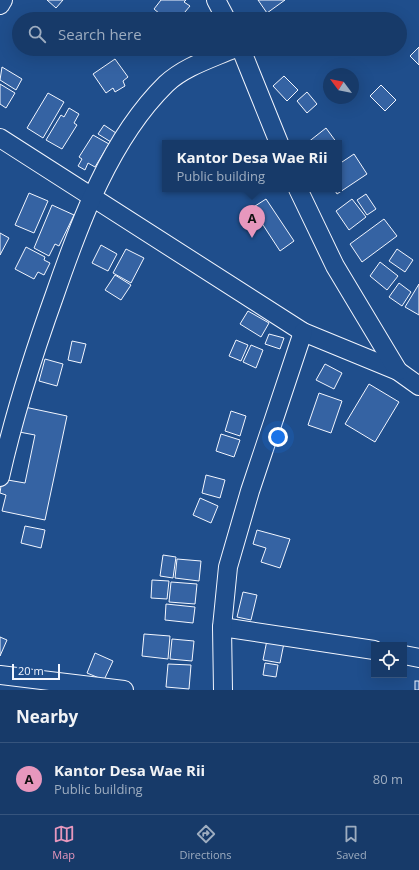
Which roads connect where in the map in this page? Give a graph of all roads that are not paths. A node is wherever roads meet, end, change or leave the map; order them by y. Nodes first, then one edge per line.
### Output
1 (3, 0) edge
2 (216, 0) edge
3 (0, 5) edge
4 (222, 12) edge
5 (217, 56) edge
6 (244, 56) edge
7 (0, 138) edge
8 (278, 140) edge
9 (299, 192) edge
10 (92, 197) junction
11 (303, 332) junction
12 (398, 371) junction
13 (419, 386) edge
14 (0, 477) edge
15 (222, 627) junction
16 (371, 650) edge
17 (407, 656) edge
18 (419, 658) edge
19 (0, 675) edge
20 (124, 690) edge
21 (223, 690) edge

1 - 3 street
2 - 4 street
5 - 10 street
6 - 8 street
7 - 10 street
9 - 12 street
10 - 11 street
10 - 14 street
11 - 12 street
11 - 15 street
12 - 13 street
15 - 16 street
15 - 21 street
17 - 18 street
19 - 20 street

